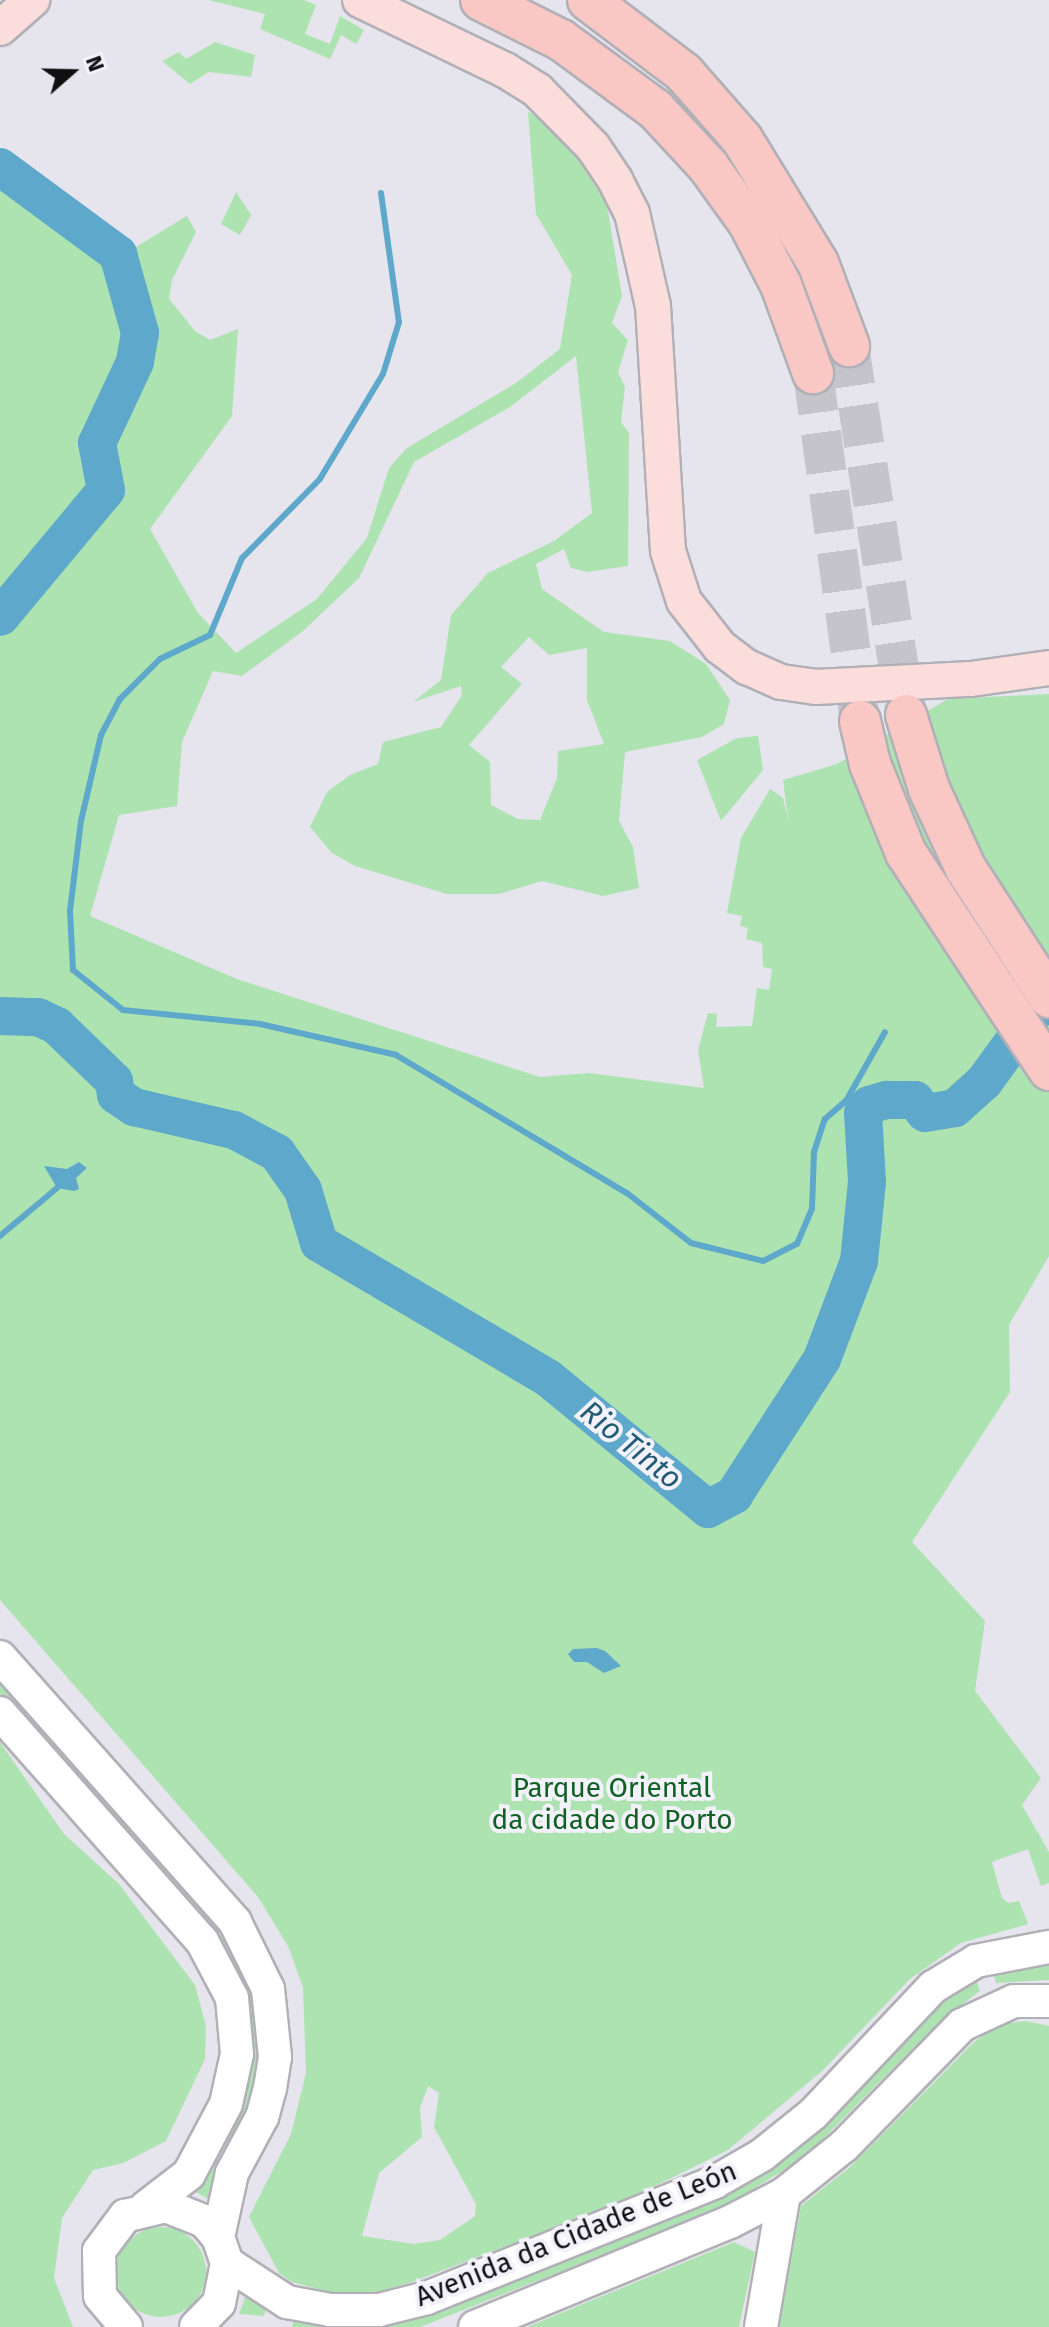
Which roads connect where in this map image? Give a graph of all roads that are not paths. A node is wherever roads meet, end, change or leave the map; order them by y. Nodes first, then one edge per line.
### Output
1 (32, 0) edge
2 (360, 0) edge
3 (481, 0) edge
4 (588, 0) edge
5 (0, 28) edge
6 (849, 346) tunnel mouth
7 (813, 373) tunnel mouth
8 (1049, 668) edge
9 (906, 715) tunnel mouth
10 (860, 721) tunnel mouth
11 (1049, 997) edge
12 (1049, 1070) edge
13 (0, 1657) edge
14 (0, 1713) edge
15 (1049, 1947) edge
16 (1049, 2001) edge
17 (784, 2194) junction
18 (146, 2207) junction
19 (222, 2250) junction
20 (126, 2327) edge
21 (196, 2327) edge
22 (475, 2327) edge
23 (761, 2327) edge

1 - 5 main road
2 - 8 main road
3 - 7 highway
4 - 6 highway
9 - 11 highway
10 - 12 highway
13 - 19 main road
14 - 18 main road
15 - 19 main road, Avenida da Cidade de León
16 - 17 main road, Avenida da Cidade de León
17 - 22 main road, Avenida da Cidade de León
17 - 23 main road
18 - 19 main road, Avenida da Cidade de León
18 - 20 main road
19 - 21 main road

